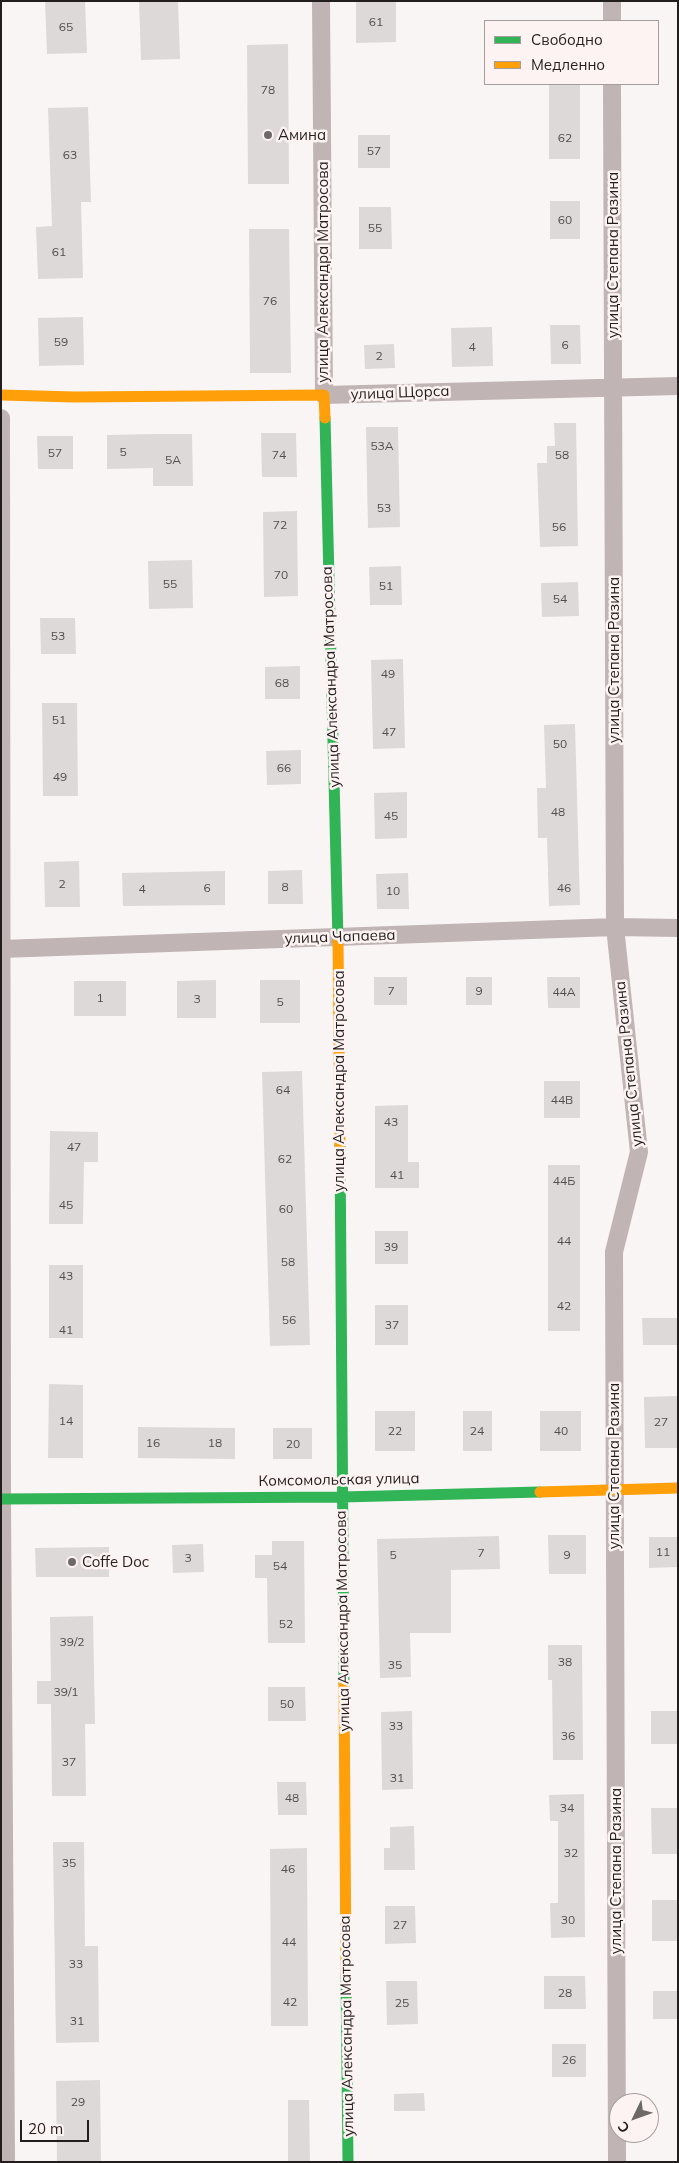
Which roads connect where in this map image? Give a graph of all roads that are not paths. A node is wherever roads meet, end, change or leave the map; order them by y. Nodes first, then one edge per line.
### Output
1 (321, 1) edge
2 (612, 1) edge
3 (612, 20) edge
4 (612, 85) edge
5 (678, 386) edge
6 (613, 387) junction
7 (324, 394) junction
8 (1, 395) edge
9 (1, 418) edge
10 (614, 927) junction
11 (678, 928) edge
12 (338, 937) junction
13 (2, 950) edge
14 (614, 1488) junction
15 (678, 1488) edge
16 (342, 1496) junction
17 (2, 1498) edge
18 (6, 2162) edge
19 (348, 2162) edge
20 (617, 2162) edge

1 - 7 street, улица Александра Матросова
2 - 3 street
4 - 6 street, улица Степана Разина
5 - 6 street, улица Щорса
6 - 7 street, улица Щорса
6 - 10 street, улица Степана Разина
7 - 8 street, улица Щорса
7 - 12 street, улица Александра Матросова
9 - 13 street
10 - 11 street, улица Чапаева
10 - 12 street, улица Чапаева
10 - 14 street, улица Степана Разина
12 - 13 street, улица Чапаева
12 - 16 street, улица Александра Матросова
13 - 17 street
14 - 15 street, Комсомольская улица
14 - 16 street, Комсомольская улица
14 - 20 street, улица Степана Разина
16 - 17 street, Комсомольская улица
16 - 19 street, улица Александра Матросова
17 - 18 street

